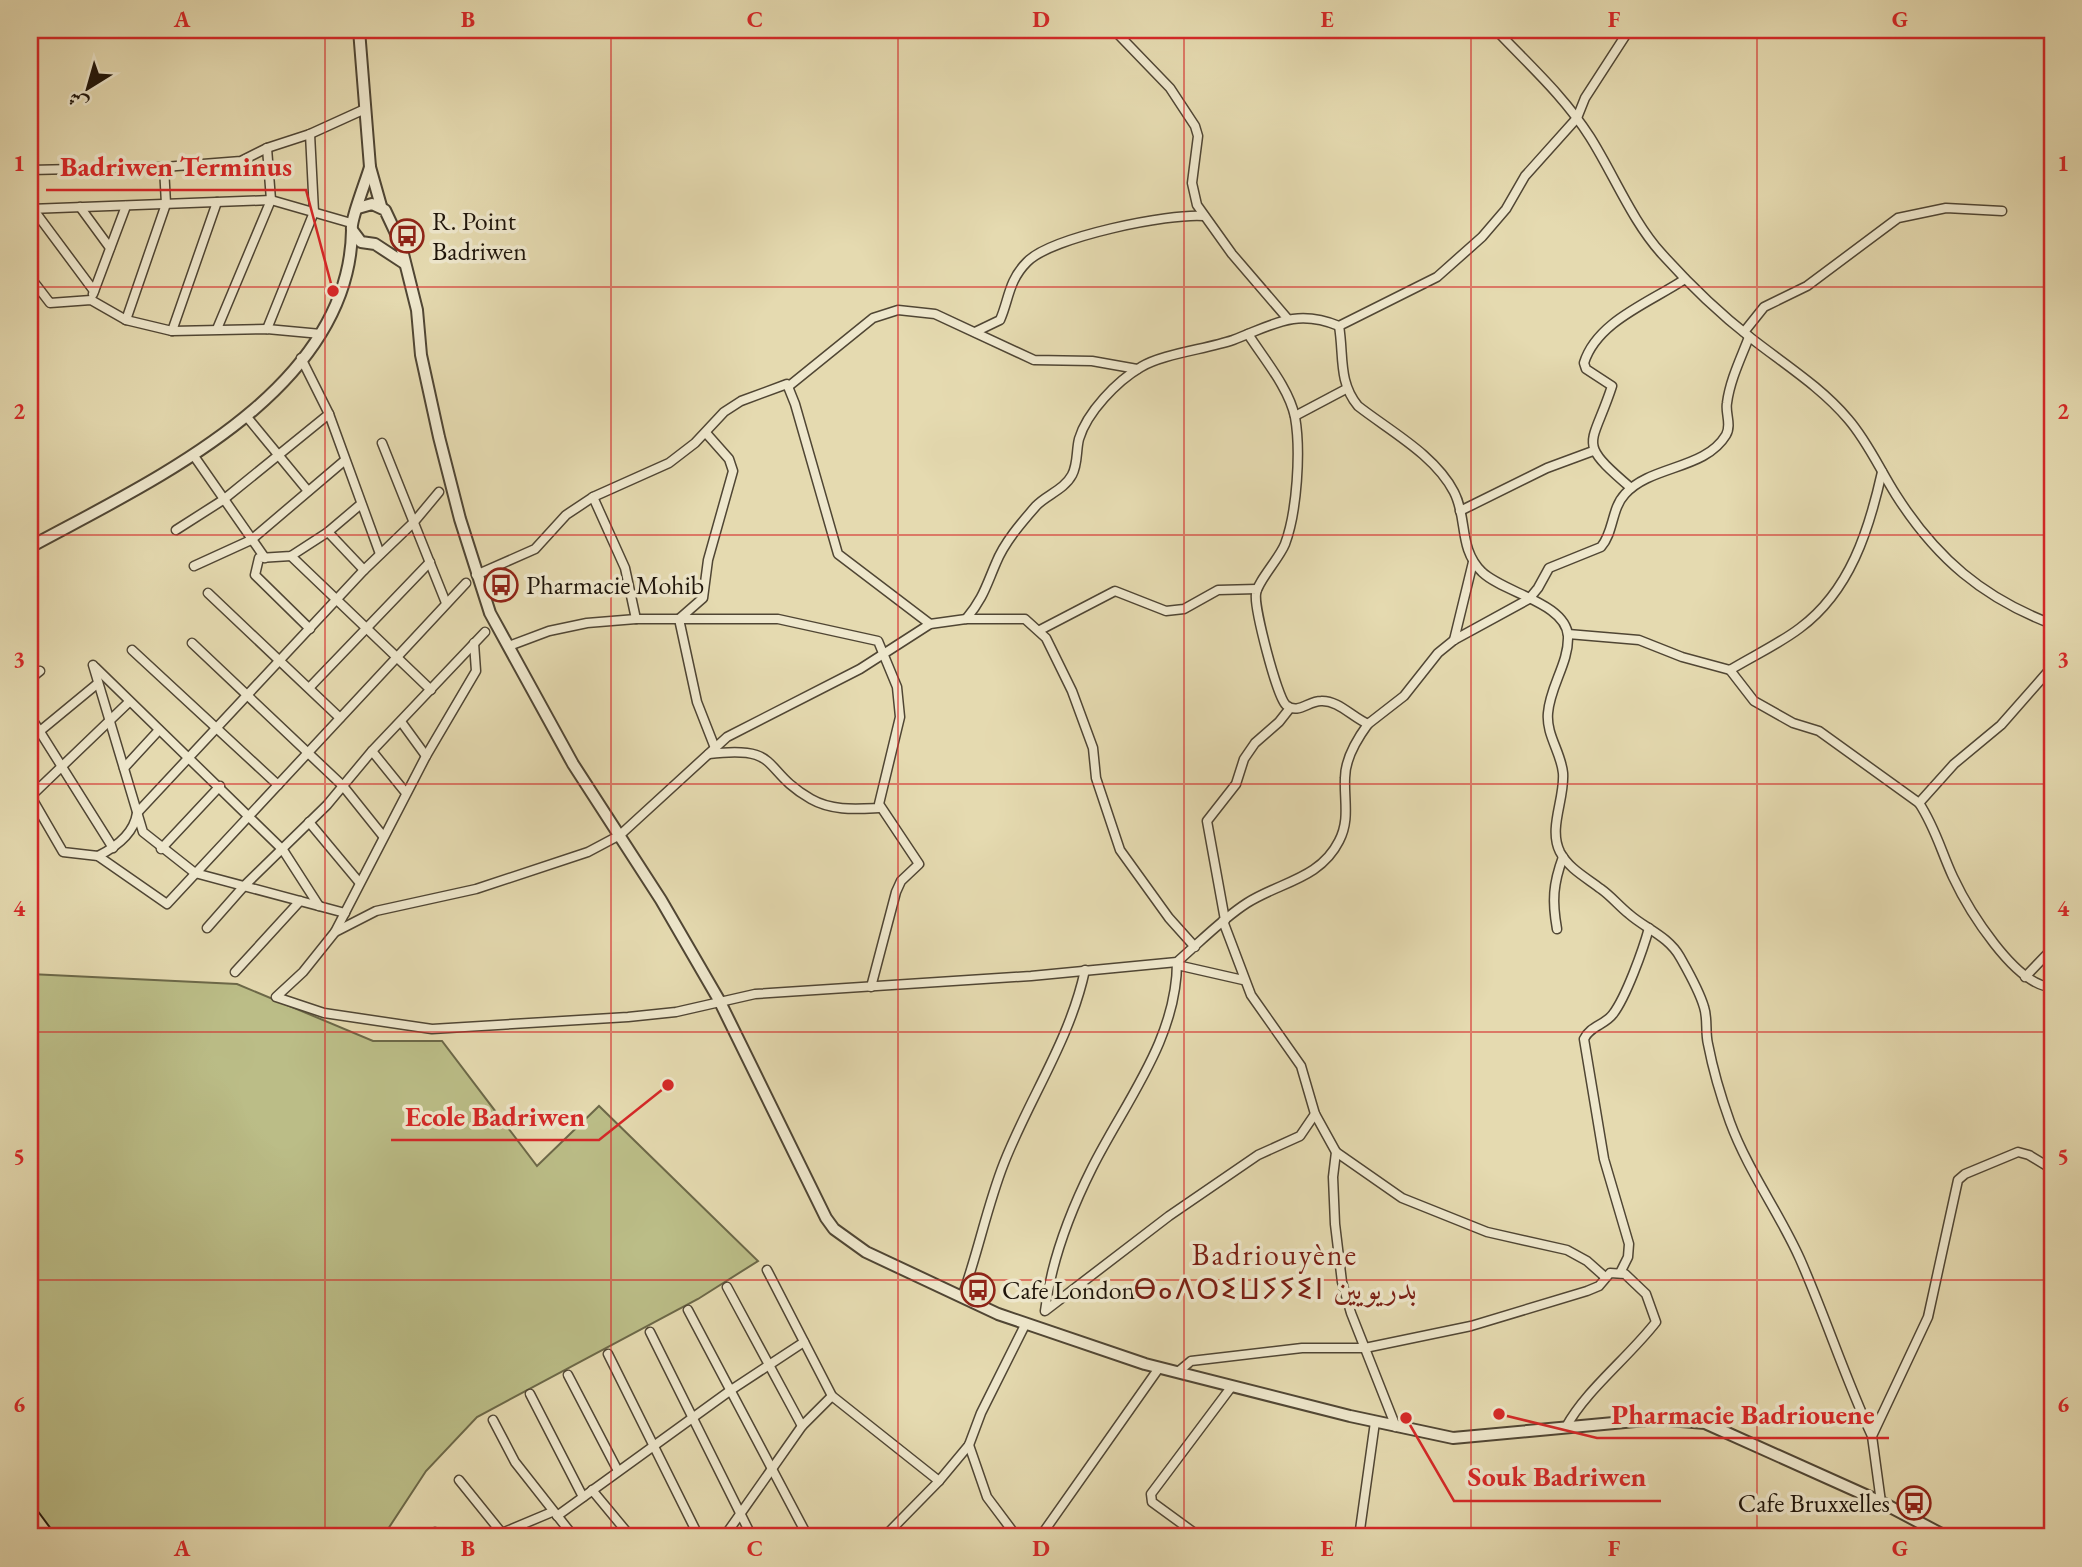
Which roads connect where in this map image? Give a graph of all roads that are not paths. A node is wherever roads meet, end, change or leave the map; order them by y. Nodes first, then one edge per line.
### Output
1 (359, 30) edge
2 (1114, 30) edge
3 (1496, 30) edge
4 (1629, 30) edge
5 (365, 110) junction
6 (1577, 118) junction
7 (310, 134) junction
8 (267, 148) junction
9 (164, 167) junction
10 (370, 167) junction
11 (30, 170) edge
12 (271, 200) junction
13 (217, 202) junction
14 (166, 204) junction
15 (126, 206) junction
16 (381, 206) junction
17 (80, 207) junction
18 (358, 208) junction
19 (31, 209) edge
20 (2002, 211) dead end
21 (314, 212) junction
22 (1204, 216) junction
23 (391, 225) junction
24 (351, 227) junction
25 (370, 244) junction
26 (110, 248) junction
27 (404, 263) junction
28 (350, 266) junction
29 (30, 277) edge
30 (1685, 279) junction
31 (93, 296) junction
32 (1287, 318) junction
33 (126, 320) junction
34 (1339, 326) junction
35 (218, 329) junction
36 (267, 329) junction
37 (172, 331) junction
38 (975, 332) junction
39 (321, 334) junction
40 (1248, 334) junction
41 (1746, 334) junction
42 (301, 358) junction
43 (1137, 369) junction
44 (789, 386) junction
45 (1346, 388) junction
46 (329, 414) junction
47 (1294, 416) junction
48 (247, 417) junction
49 (706, 433) junction
50 (382, 443) dead end
51 (1593, 451) junction
52 (194, 456) junction
53 (280, 457) junction
54 (344, 461) junction
55 (1882, 472) junction
56 (1631, 488) junction
57 (308, 491) junction
58 (439, 492) dead end
59 (593, 496) junction
60 (223, 500) junction
61 (361, 504) junction
62 (1460, 511) junction
63 (414, 522) junction
64 (176, 530) dead end
65 (328, 532) junction
66 (251, 540) junction
67 (30, 547) edge
68 (380, 554) junction
69 (291, 555) junction
70 (265, 558) junction
71 (430, 562) junction
72 (1473, 562) junction
73 (194, 566) dead end
74 (364, 570) junction
75 (476, 575) junction
76 (466, 583) dead end
77 (1257, 589) junction
78 (208, 593) dead end
79 (337, 599) junction
80 (1529, 599) junction
81 (446, 603) junction
82 (636, 619) junction
83 (679, 619) junction
84 (966, 619) junction
85 (930, 624) junction
86 (2052, 624) edge
87 (366, 628) junction
88 (310, 629) junction
89 (1040, 630) junction
90 (485, 632) dead end
91 (1568, 634) junction
92 (1454, 640) junction
93 (192, 643) dead end
94 (474, 643) junction
95 (509, 646) junction
96 (132, 650) dead end
97 (885, 653) junction
98 (397, 658) junction
99 (279, 660) junction
100 (2052, 667) edge
101 (1730, 670) junction
102 (40, 671) dead end
103 (30, 679) edge
104 (97, 684) junction
105 (310, 687) junction
106 (430, 690) junction
107 (248, 696) junction
108 (129, 702) junction
109 (1290, 708) junction
110 (30, 716) edge
111 (340, 718) junction
112 (110, 720) junction
113 (402, 723) junction
114 (1368, 724) junction
115 (216, 729) junction
116 (159, 730) junction
117 (40, 731) junction
118 (372, 751) junction
119 (711, 751) junction
120 (308, 753) junction
121 (426, 756) junction
122 (189, 758) junction
123 (62, 766) junction
124 (124, 768) junction
125 (278, 785) junction
126 (220, 786) junction
127 (343, 786) junction
128 (406, 793) junction
129 (30, 796) edge
130 (1919, 803) junction
131 (880, 808) junction
132 (137, 813) junction
133 (250, 815) junction
134 (309, 822) junction
135 (621, 835) junction
136 (383, 836) junction
137 (113, 848) junction
138 (162, 849) junction
139 (283, 850) junction
140 (98, 856) junction
141 (1563, 857) junction
142 (195, 873) junction
143 (359, 883) junction
144 (244, 886) junction
145 (300, 901) junction
146 (319, 906) junction
147 (345, 913) junction
148 (1224, 920) junction
149 (208, 928) dead end
150 (1649, 928) junction
151 (1557, 929) dead end
152 (335, 932) junction
153 (1195, 947) junction
154 (2052, 949) edge
155 (1177, 963) junction
156 (1085, 970) junction
157 (235, 972) dead end
158 (2025, 977) junction
159 (1243, 980) junction
160 (871, 987) junction
161 (2052, 987) edge
162 (719, 1000) junction
163 (1315, 1114) junction
164 (1336, 1152) junction
165 (2052, 1169) edge
166 (767, 1270) dead end
167 (1620, 1273) junction
168 (1605, 1276) junction
169 (727, 1287) dead end
170 (962, 1297) junction
171 (688, 1310) dead end
172 (1045, 1311) junction
173 (1025, 1325) junction
174 (1040, 1330) junction
175 (650, 1332) dead end
176 (804, 1342) junction
177 (1365, 1348) junction
178 (608, 1354) dead end
179 (770, 1366) junction
180 (1159, 1367) junction
181 (1179, 1371) junction
182 (568, 1375) dead end
183 (1232, 1386) junction
184 (731, 1390) junction
185 (530, 1394) dead end
186 (832, 1396) junction
187 (693, 1418) junction
188 (493, 1420) dead end
189 (1374, 1422) junction
190 (802, 1426) junction
191 (1396, 1427) junction
192 (1566, 1427) junction
193 (1872, 1436) junction
194 (969, 1444) junction
195 (654, 1446) junction
196 (771, 1469) junction
197 (618, 1471) junction
198 (459, 1480) dead end
199 (939, 1481) junction
200 (592, 1490) junction
201 (583, 1497) junction
202 (1881, 1502) junction
203 (740, 1512) junction
204 (30, 1514) edge
205 (555, 1514) junction
206 (504, 1535) edge
207 (47, 1537) edge
208 (575, 1537) edge
209 (631, 1537) edge
210 (699, 1537) edge
211 (724, 1537) edge
212 (752, 1537) edge
213 (808, 1537) edge
214 (884, 1537) edge
215 (1017, 1537) edge
216 (1040, 1537) edge
217 (1200, 1537) edge
218 (1359, 1537) edge
219 (1947, 1537) edge

1 - 5 street
2 - 22 street
3 - 6 street
4 - 6 street
5 - 7 street
5 - 10 street
6 - 30 street
6 - 34 street
7 - 8 street
7 - 21 street
8 - 9 street
8 - 12 street
9 - 11 street
9 - 14 street
10 - 16 street
10 - 18 street
12 - 13 street
12 - 21 street
12 - 35 street
13 - 14 street
13 - 37 street
14 - 15 street
14 - 33 street
15 - 17 street
15 - 26 street
16 - 18 street
16 - 23 street
17 - 19 street
17 - 26 street
18 - 24 street
19 - 31 street
20 - 41 street
21 - 24 street
21 - 36 street
22 - 32 street
22 - 38 street
23 - 25 street
23 - 27 street
24 - 25 street
24 - 28 street
25 - 27 street
25 - 28 street
26 - 31 street
27 - 75 street
28 - 39 street
29 - 31 street
30 - 41 street
30 - 51 street
31 - 33 street
32 - 34 street
32 - 40 street
33 - 37 street
34 - 45 street
35 - 36 street
35 - 37 street
36 - 39 street
38 - 43 street
38 - 44 street
39 - 42 street
40 - 43 street
40 - 47 street
41 - 55 street
41 - 56 street
42 - 46 street
42 - 48 street
43 - 84 street
44 - 49 street
44 - 85 street
45 - 47 street
45 - 62 street
46 - 53 street
46 - 54 street
47 - 77 street
48 - 52 street
48 - 53 street
49 - 59 street
49 - 83 street
50 - 63 street
51 - 56 street
51 - 62 street
52 - 60 street
52 - 67 street
53 - 57 street
53 - 60 street
54 - 57 street
54 - 61 street
55 - 86 street
55 - 101 street
56 - 80 street
57 - 66 street
58 - 63 street
59 - 75 street
59 - 82 street
60 - 64 street
60 - 66 street
61 - 65 street
61 - 68 street
62 - 72 street
63 - 68 street
63 - 71 street
65 - 69 street
65 - 74 street
66 - 70 street
66 - 73 street
68 - 74 street
69 - 70 street
69 - 79 street
70 - 88 street
71 - 81 street
71 - 87 street
72 - 80 street
72 - 92 street
74 - 79 street
75 - 95 street
76 - 81 street
77 - 89 street
77 - 109 street
78 - 99 street
79 - 87 street
79 - 88 street
80 - 91 street
80 - 92 street
81 - 98 street
82 - 83 street
82 - 95 street
83 - 97 street
83 - 119 street
84 - 85 street
84 - 89 street
85 - 97 street
87 - 98 street
87 - 105 street
88 - 99 street
89 - 153 street
90 - 94 street
91 - 101 street
91 - 141 street
92 - 114 street
93 - 107 street
94 - 106 street
94 - 121 street
95 - 135 street
96 - 115 street
97 - 119 street
97 - 131 street
98 - 106 street
98 - 111 street
99 - 105 street
99 - 107 street
100 - 130 street
101 - 130 street
102 - 103 street
104 - 108 street
104 - 112 street
104 - 117 street
105 - 111 street
106 - 113 street
107 - 115 street
107 - 120 street
108 - 112 street
108 - 116 street
109 - 114 street
109 - 148 street
110 - 117 street
111 - 120 street
112 - 123 street
112 - 124 street
113 - 118 street
113 - 121 street
114 - 148 street
115 - 122 street
115 - 125 street
116 - 122 street
116 - 124 street
117 - 123 street
118 - 127 street
118 - 128 street
119 - 131 street
119 - 135 street
120 - 125 street
120 - 127 street
121 - 128 street
122 - 126 street
122 - 132 street
123 - 129 street
123 - 137 street
124 - 132 street
125 - 133 street
126 - 133 street
126 - 138 street
127 - 134 street
127 - 136 street
128 - 136 street
129 - 140 street
130 - 158 street
131 - 160 street
132 - 137 street
132 - 138 street
133 - 139 street
133 - 142 street
134 - 139 street
134 - 143 street
135 - 152 street
135 - 162 street
136 - 143 street
137 - 140 street
138 - 142 street
139 - 144 street
139 - 146 street
140 - 142 street
141 - 150 street
141 - 151 street
142 - 144 street
143 - 147 street
144 - 145 street
144 - 149 street
145 - 146 street
145 - 157 street
146 - 147 street
147 - 152 street
148 - 153 street
148 - 159 street
150 - 167 street
150 - 193 street
152 - 162 street
153 - 155 street
154 - 158 street
155 - 156 street
155 - 159 street
155 - 172 street
156 - 160 street
156 - 170 street
158 - 161 street
159 - 163 street
160 - 162 street
162 - 170 street
163 - 164 street
163 - 172 street
164 - 168 street
164 - 177 street
165 - 193 street
166 - 176 street
167 - 168 street
167 - 192 street
168 - 177 street
169 - 179 street
170 - 173 street
171 - 184 street
172 - 174 street
173 - 174 street
173 - 194 street
174 - 180 street
175 - 187 street
176 - 179 street
176 - 186 street
177 - 181 street
177 - 191 street
178 - 195 street
179 - 184 street
179 - 190 street
180 - 181 street
180 - 216 street
181 - 183 street
182 - 197 street
183 - 189 street
183 - 217 street
184 - 187 street
184 - 196 street
185 - 201 street
186 - 190 street
186 - 199 street
187 - 195 street
187 - 203 street
188 - 205 street
189 - 191 street
189 - 218 street
190 - 196 street
191 - 192 street
192 - 202 street
193 - 202 street
194 - 199 street
194 - 215 street
195 - 197 street
195 - 210 street
196 - 203 street
196 - 213 street
197 - 200 street
198 - 206 street
199 - 214 street
200 - 201 street
200 - 209 street
201 - 205 street
202 - 219 street
203 - 211 street
203 - 212 street
204 - 207 highway
205 - 206 street
205 - 208 street

